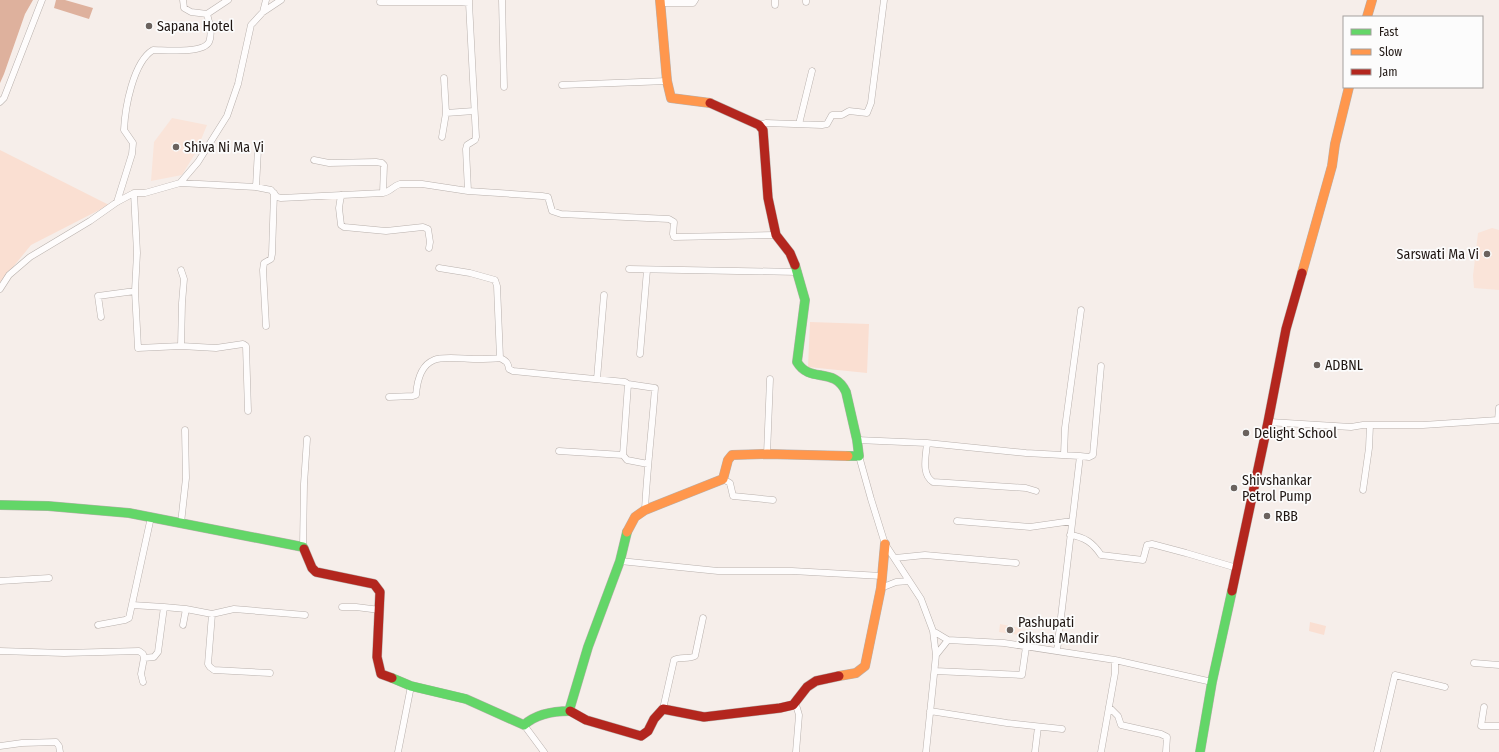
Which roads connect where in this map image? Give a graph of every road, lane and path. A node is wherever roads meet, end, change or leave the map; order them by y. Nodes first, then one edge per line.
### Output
1 (42, 0) edge
2 (183, 0) edge
3 (228, 0) edge
4 (266, 0) edge
5 (281, 0) edge
6 (502, 0) edge
7 (695, 0) edge
8 (884, 0) edge
9 (1372, 0) edge
10 (380, 2) dead end
11 (469, 2) edge
12 (660, 2) edge
13 (263, 12) junction
14 (207, 14) junction
15 (1367, 16) edge
16 (812, 71) dead end
17 (444, 78) dead end
18 (667, 81) junction
19 (562, 85) dead end
20 (504, 87) dead end
21 (1349, 88) edge
22 (0, 102) edge
23 (474, 111) junction
24 (446, 113) junction
25 (799, 124) junction
26 (759, 125) junction
27 (442, 137) dead end
28 (258, 149) dead end
29 (314, 160) dead end
30 (180, 183) junction
31 (256, 187) junction
32 (468, 191) junction
33 (134, 193) junction
34 (274, 193) junction
35 (384, 193) junction
36 (341, 195) junction
37 (117, 202) junction
38 (776, 234) junction
39 (429, 248) dead end
40 (439, 268) dead end
41 (629, 269) dead end
42 (181, 270) dead end
43 (647, 270) junction
44 (798, 272) junction
45 (0, 288) edge
46 (135, 291) junction
47 (604, 295) dead end
48 (1081, 310) dead end
49 (101, 317) dead end
50 (266, 326) dead end
51 (181, 346) junction
52 (640, 354) dead end
53 (500, 358) junction
54 (1101, 366) dead end
55 (770, 378) dead end
56 (596, 379) junction
57 (628, 384) junction
58 (388, 397) dead end
59 (1499, 408) edge
60 (248, 412) dead end
61 (1268, 422) junction
62 (1370, 425) junction
63 (186, 430) dead end
64 (307, 439) dead end
65 (857, 440) junction
66 (927, 443) junction
67 (559, 451) dead end
68 (767, 454) junction
69 (623, 455) junction
70 (1064, 455) junction
71 (859, 456) junction
72 (1080, 456) junction
73 (648, 464) junction
74 (723, 479) junction
75 (1363, 490) dead end
76 (1036, 491) dead end
77 (773, 500) dead end
78 (0, 505) edge
79 (645, 510) junction
80 (151, 517) junction
81 (1072, 521) junction
82 (957, 522) dead end
83 (181, 523) junction
84 (1070, 535) junction
85 (885, 544) junction
86 (302, 547) junction
87 (895, 558) junction
88 (620, 561) junction
89 (1016, 563) dead end
90 (1237, 568) junction
91 (882, 576) junction
92 (49, 578) dead end
93 (0, 581) edge
94 (909, 581) junction
95 (881, 588) junction
96 (132, 605) junction
97 (164, 607) junction
98 (342, 607) dead end
99 (186, 609) junction
100 (380, 610) junction
101 (212, 614) junction
102 (305, 615) dead end
103 (703, 618) dead end
104 (98, 625) dead end
105 (183, 626) dead end
106 (933, 631) junction
107 (948, 640) junction
108 (1026, 647) junction
109 (0, 651) edge
110 (1057, 651) junction
111 (936, 655) junction
112 (144, 658) junction
113 (1116, 660) junction
114 (1474, 663) dead end
115 (1499, 665) edge
116 (935, 671) junction
117 (270, 673) dead end
118 (143, 682) dead end
119 (1212, 682) junction
120 (411, 686) junction
121 (1445, 688) dead end
122 (793, 705) junction
123 (1109, 707) junction
124 (1484, 707) dead end
125 (663, 709) junction
126 (569, 711) junction
127 (930, 711) junction
128 (524, 725) junction
129 (1499, 726) edge
130 (1038, 727) junction
131 (1062, 730) dead end
132 (0, 746) edge
133 (60, 752) edge
134 (398, 752) edge
135 (544, 752) edge
136 (796, 752) edge
137 (926, 752) edge
138 (1035, 752) edge
139 (1101, 752) edge
140 (1166, 752) edge
141 (1200, 752) edge
142 (1377, 752) edge

1 - 22 street
2 - 14 street
3 - 14 street
4 - 13 street
5 - 13 street
6 - 20 street
7 - 12 street
8 - 25 street
9 - 15 street
10 - 11 street
11 - 23 street
12 - 18 street
13 - 30 street
14 - 37 street
16 - 25 street
17 - 24 street
18 - 19 street
18 - 26 street
21 - 61 street
23 - 24 street
23 - 32 street
24 - 27 street
25 - 26 street
26 - 38 street
28 - 31 street
29 - 35 street
30 - 31 street
30 - 33 street
31 - 34 street
32 - 35 street
32 - 38 street
33 - 37 street
33 - 46 street
34 - 36 street
34 - 50 street
35 - 36 street
36 - 39 street
37 - 45 street
38 - 44 street
40 - 53 street
41 - 43 street
42 - 51 street
43 - 44 street
43 - 52 street
44 - 65 street
46 - 49 street
46 - 51 street
47 - 56 street
48 - 70 street
51 - 60 street
53 - 56 street
53 - 58 street
54 - 72 street
55 - 68 street
56 - 57 street
57 - 69 street
57 - 73 street
59 - 62 street
61 - 62 street
61 - 90 street
62 - 75 street
63 - 83 street
64 - 86 street
65 - 66 street
65 - 71 street
66 - 70 street
66 - 76 street
67 - 69 street
68 - 71 street
68 - 74 street
69 - 73 street
70 - 72 street
71 - 85 street
72 - 81 street
73 - 79 street
74 - 77 street
74 - 79 street
78 - 80 street
79 - 88 street
80 - 83 street
80 - 96 street
81 - 82 street
81 - 84 street
83 - 86 street
84 - 90 street
84 - 110 street
85 - 87 street
85 - 91 street
86 - 100 street
87 - 89 street
87 - 94 street
88 - 91 street
88 - 126 street
90 - 119 street
91 - 95 street
92 - 93 street
94 - 95 street
94 - 106 street
95 - 122 street
96 - 97 street
96 - 104 street
97 - 99 street
97 - 112 street
98 - 100 street
99 - 101 street
99 - 105 street
100 - 120 street
101 - 102 street
101 - 117 street
103 - 125 street
106 - 107 street
106 - 111 street
107 - 108 street
107 - 111 street
108 - 110 street
108 - 116 street
109 - 112 street
110 - 113 street
111 - 116 street
112 - 118 street
113 - 119 street
113 - 123 street
114 - 115 street
116 - 127 street
119 - 141 street
120 - 128 street
120 - 134 street
121 - 142 street
122 - 125 street
122 - 136 street
123 - 139 street
123 - 140 street
124 - 129 street
125 - 126 street
126 - 128 street
127 - 130 street
127 - 137 street
128 - 135 street
130 - 131 street
130 - 138 street
132 - 133 street

